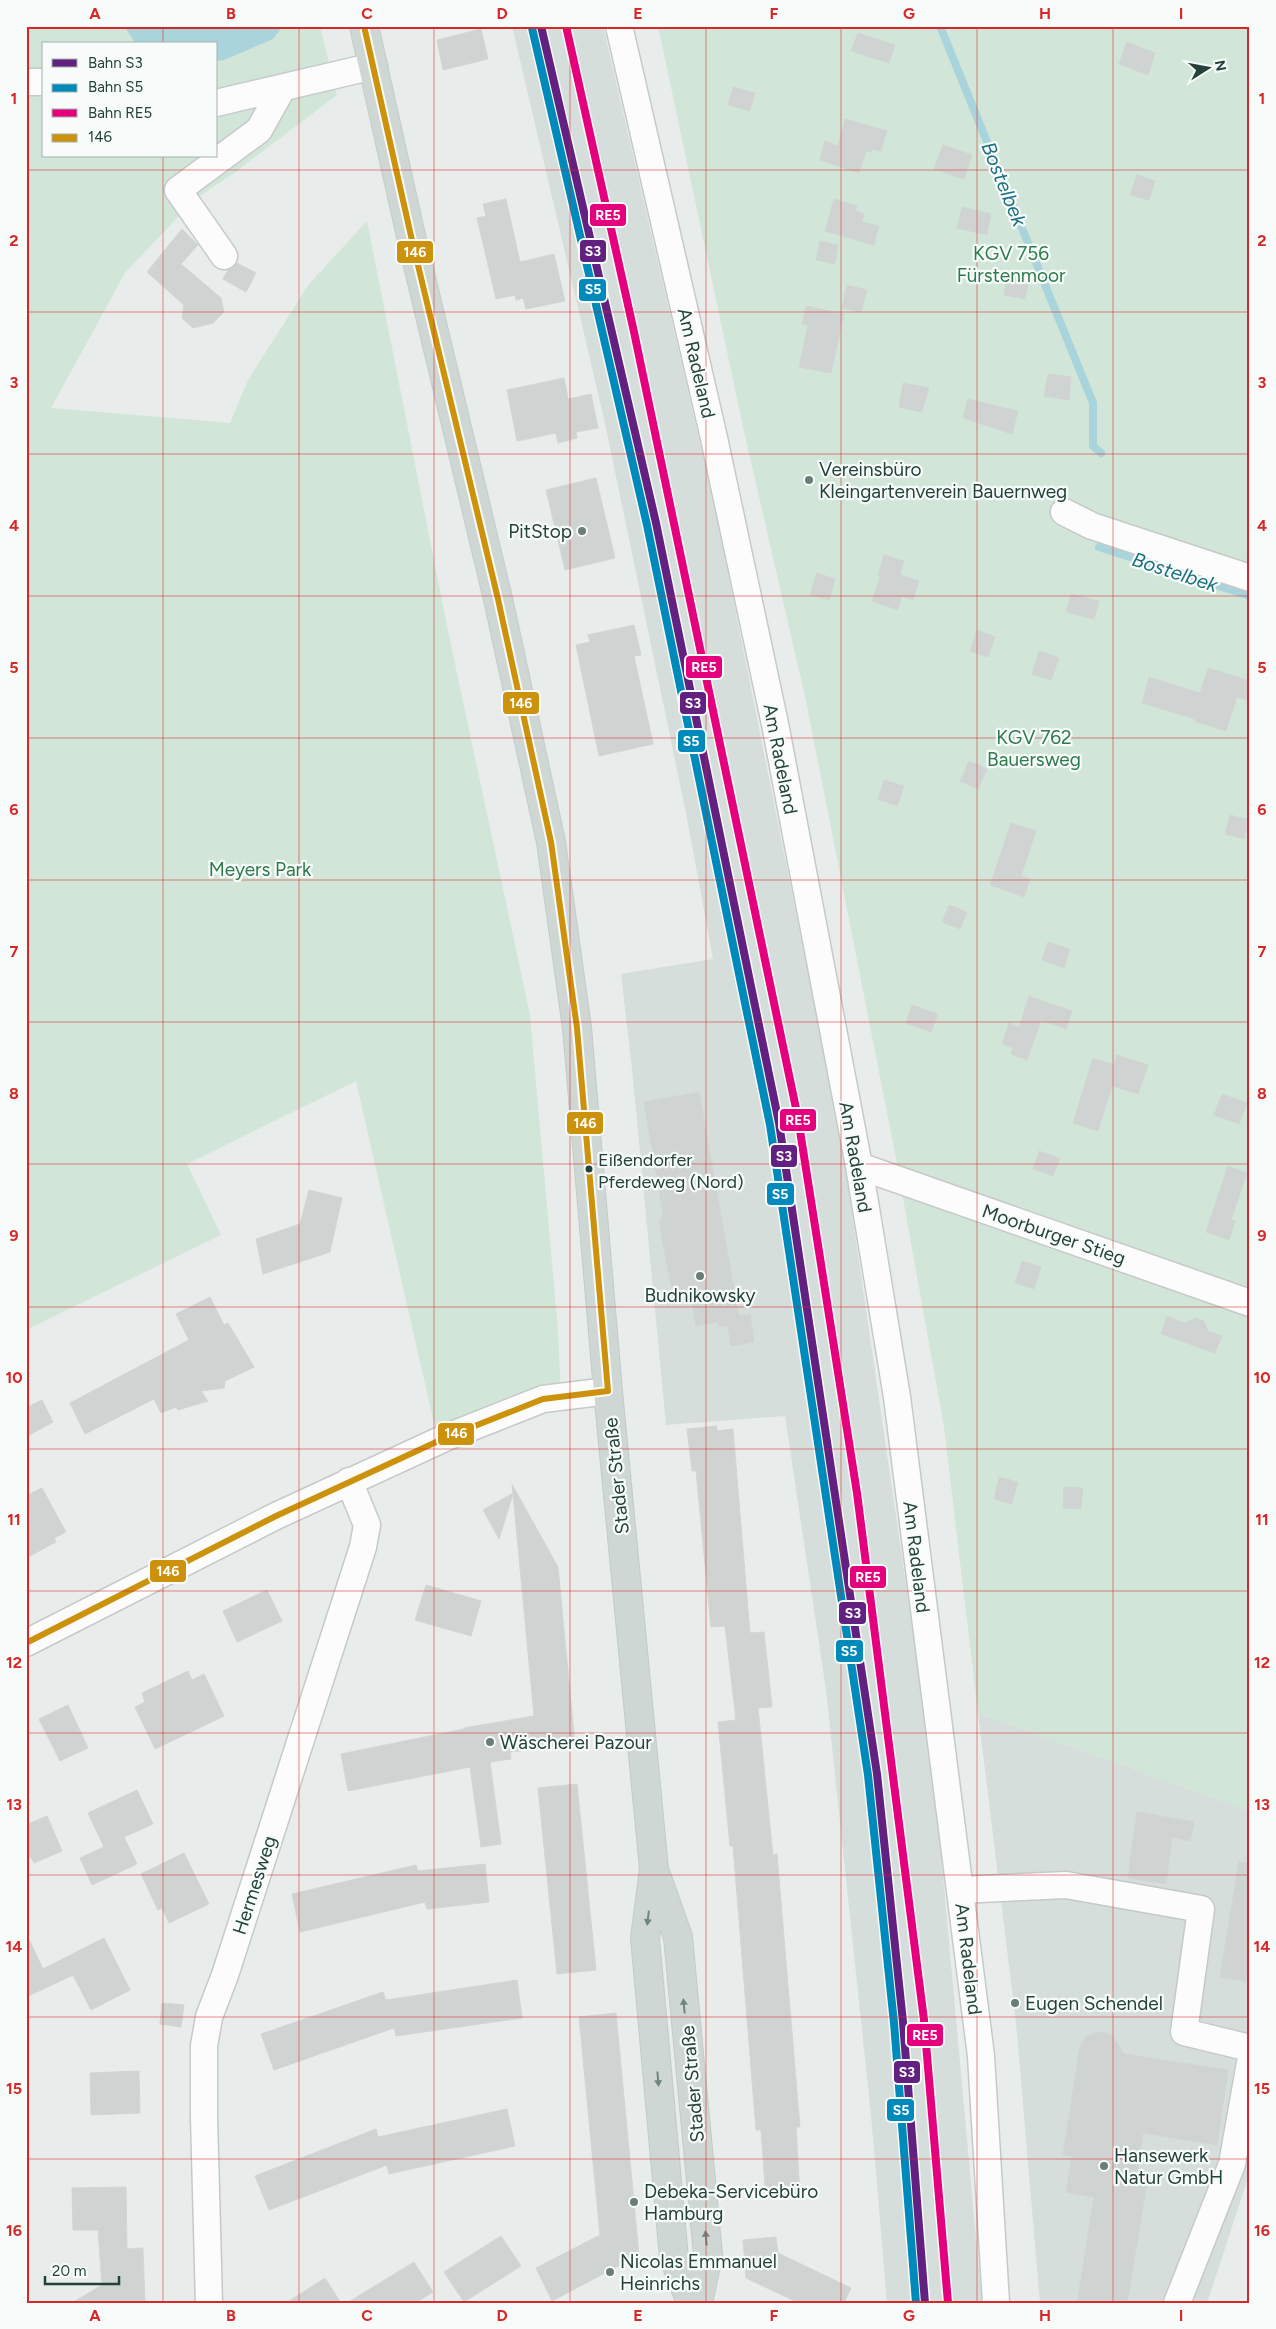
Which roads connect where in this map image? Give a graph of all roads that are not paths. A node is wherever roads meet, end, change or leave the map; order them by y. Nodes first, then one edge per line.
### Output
1 (364, 26) edge
2 (620, 26) edge
3 (374, 66) junction
4 (26, 82) edge
5 (42, 82) edge
6 (282, 89) junction
7 (218, 102) edge
8 (224, 256) dead end
9 (1064, 512) dead end
10 (1250, 578) edge
11 (859, 1166) junction
12 (1250, 1303) edge
13 (608, 1391) junction
14 (348, 1481) junction
15 (26, 1643) edge
16 (654, 1869) junction
17 (960, 1890) junction
18 (1250, 2048) edge
19 (1250, 2063) edge
20 (209, 2303) edge
21 (691, 2303) edge
22 (698, 2303) edge
23 (996, 2303) edge
24 (1177, 2303) edge

1 - 3 main road, Stader Straße
2 - 11 street, Am Radeland
3 - 6 street
3 - 13 main road, Stader Straße
4 - 5 street
6 - 7 street
6 - 8 street
9 - 10 street
11 - 12 street, Moorburger Stieg
11 - 17 street, Am Radeland
13 - 14 street
13 - 16 main road, Stader Straße
14 - 15 street
14 - 20 street, Hermesweg
16 -> 21 main road, Stader Straße
22 -> 16 main road, Stader Straße
17 - 18 street
17 - 23 street, Am Radeland
19 - 24 street

